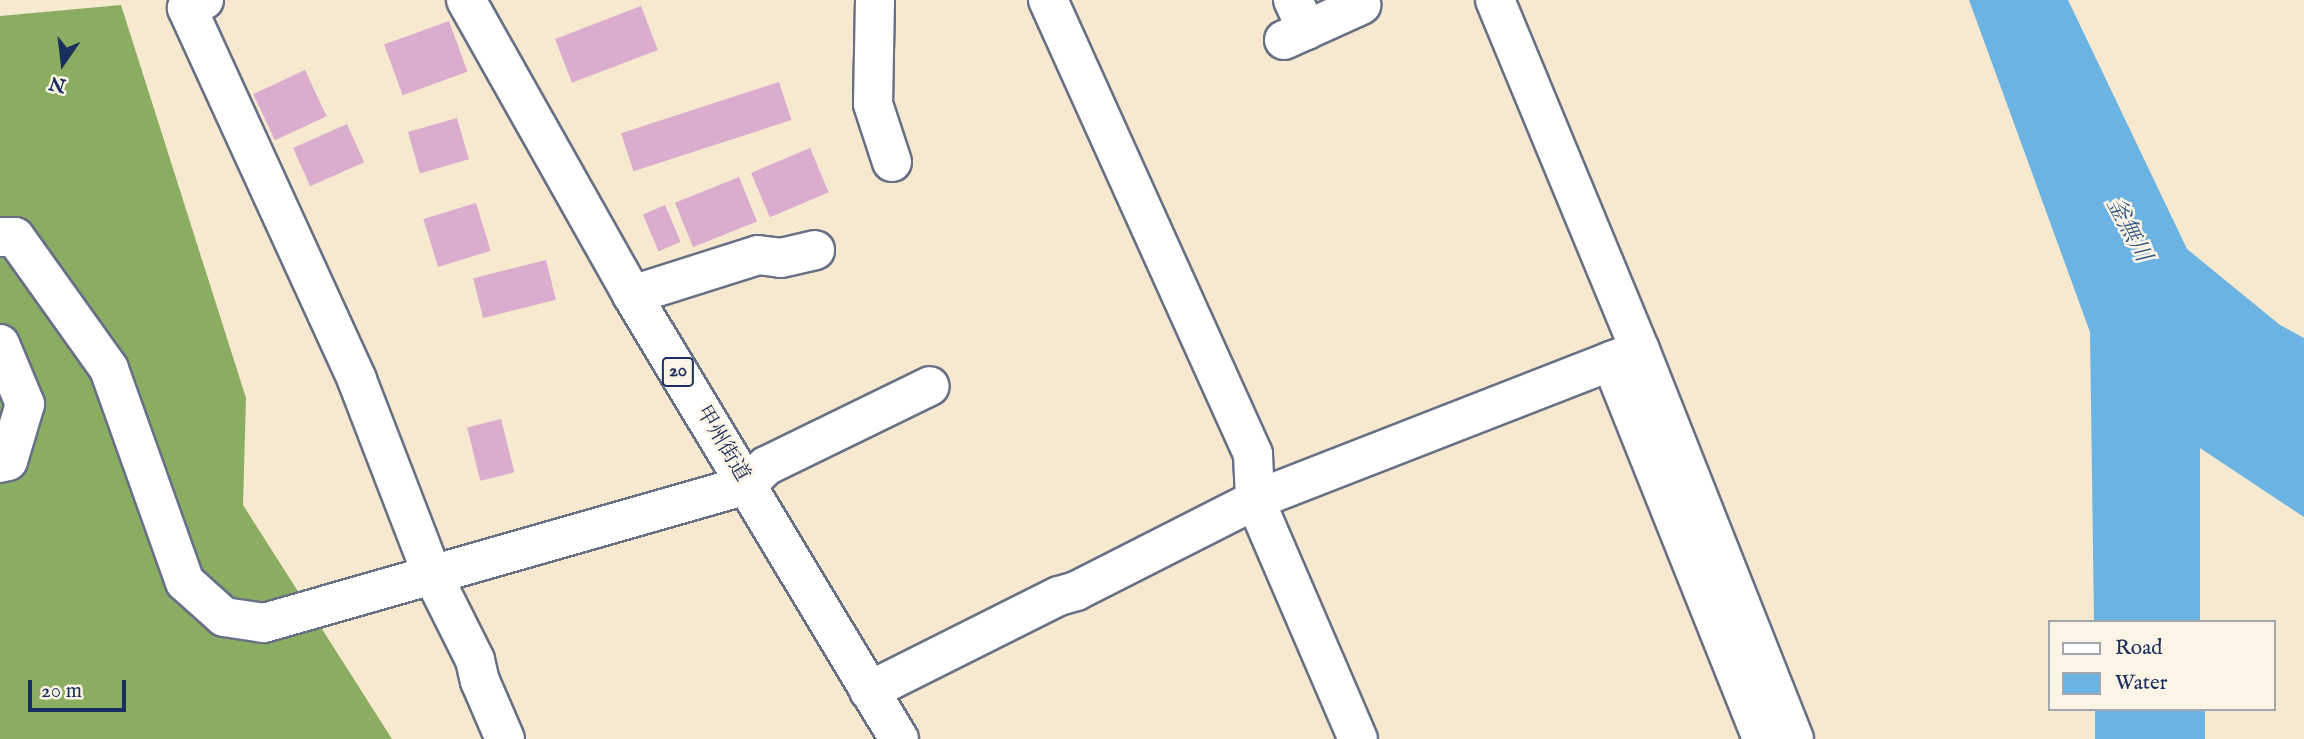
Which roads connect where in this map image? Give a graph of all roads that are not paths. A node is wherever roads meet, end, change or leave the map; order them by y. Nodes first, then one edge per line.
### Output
1 (204, 0) edge
2 (466, 0) edge
3 (875, 0) edge
4 (1048, 0) edge
5 (1495, 0) edge
6 (1361, 5) dead end
7 (1295, 23) edge
8 (892, 162) dead end
9 (0, 237) edge
10 (815, 250) dead end
11 (632, 295) junction
12 (0, 345) edge
13 (1626, 356) junction
14 (930, 386) dead end
15 (0, 463) edge
16 (747, 485) junction
17 (1255, 500) junction
18 (432, 574) junction
19 (869, 691) junction
20 (505, 739) edge
21 (899, 739) edge
22 (1358, 739) edge
23 (1762, 739) edge
24 (1794, 739) edge

1 - 18 main road
2 - 11 main road, 甲州街道 / 20
3 - 8 main road
4 - 17 main road
5 - 13 main road
6 - 7 main road
9 - 18 main road
10 - 11 main road
11 - 16 main road, 甲州街道 / 20
12 - 15 main road
13 - 17 main road
13 - 23 main road
13 - 24 main road
14 - 16 main road
16 - 18 main road
16 - 19 main road, 甲州街道 / 20
17 - 19 main road
17 - 22 main road
18 - 20 main road
19 - 21 main road, 甲州街道 / 20

